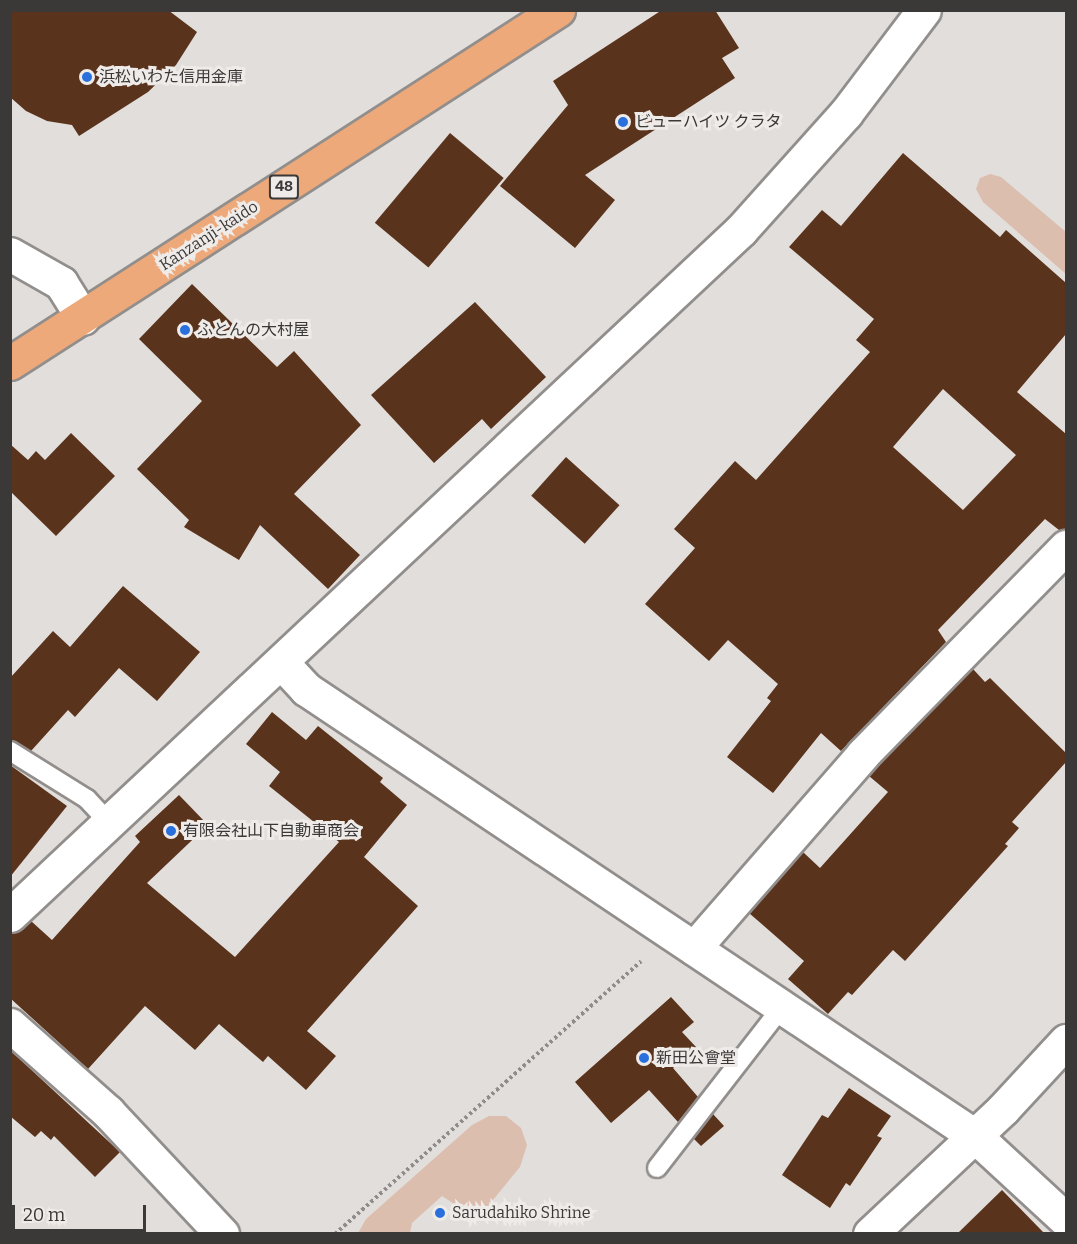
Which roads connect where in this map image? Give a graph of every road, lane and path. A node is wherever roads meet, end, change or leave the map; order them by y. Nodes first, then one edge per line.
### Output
1 (558, 10) edge
2 (924, 10) edge
3 (10, 254) edge
4 (83, 318) junction
5 (10, 363) edge
6 (1066, 547) edge
7 (280, 662) junction
8 (10, 751) edge
9 (109, 822) junction
10 (10, 915) edge
11 (681, 940) junction
12 (782, 1008) junction
13 (10, 1025) edge
14 (1066, 1041) edge
15 (975, 1136) junction
16 (657, 1168) dead end
17 (1066, 1220) edge
18 (222, 1233) edge
19 (335, 1233) edge
20 (870, 1233) edge

1 - 4 main road, Kanzanji-kaido / 48
2 - 7 street
3 - 4 street
4 - 5 main road, Kanzanji-kaido / 48
6 - 11 street
7 - 9 street
7 - 11 street
8 - 9 lane
9 - 10 street
11 - 12 street
11 - 19 path
12 - 15 street
12 - 16 lane
13 - 18 street
14 - 15 street
15 - 17 street
15 - 20 street

